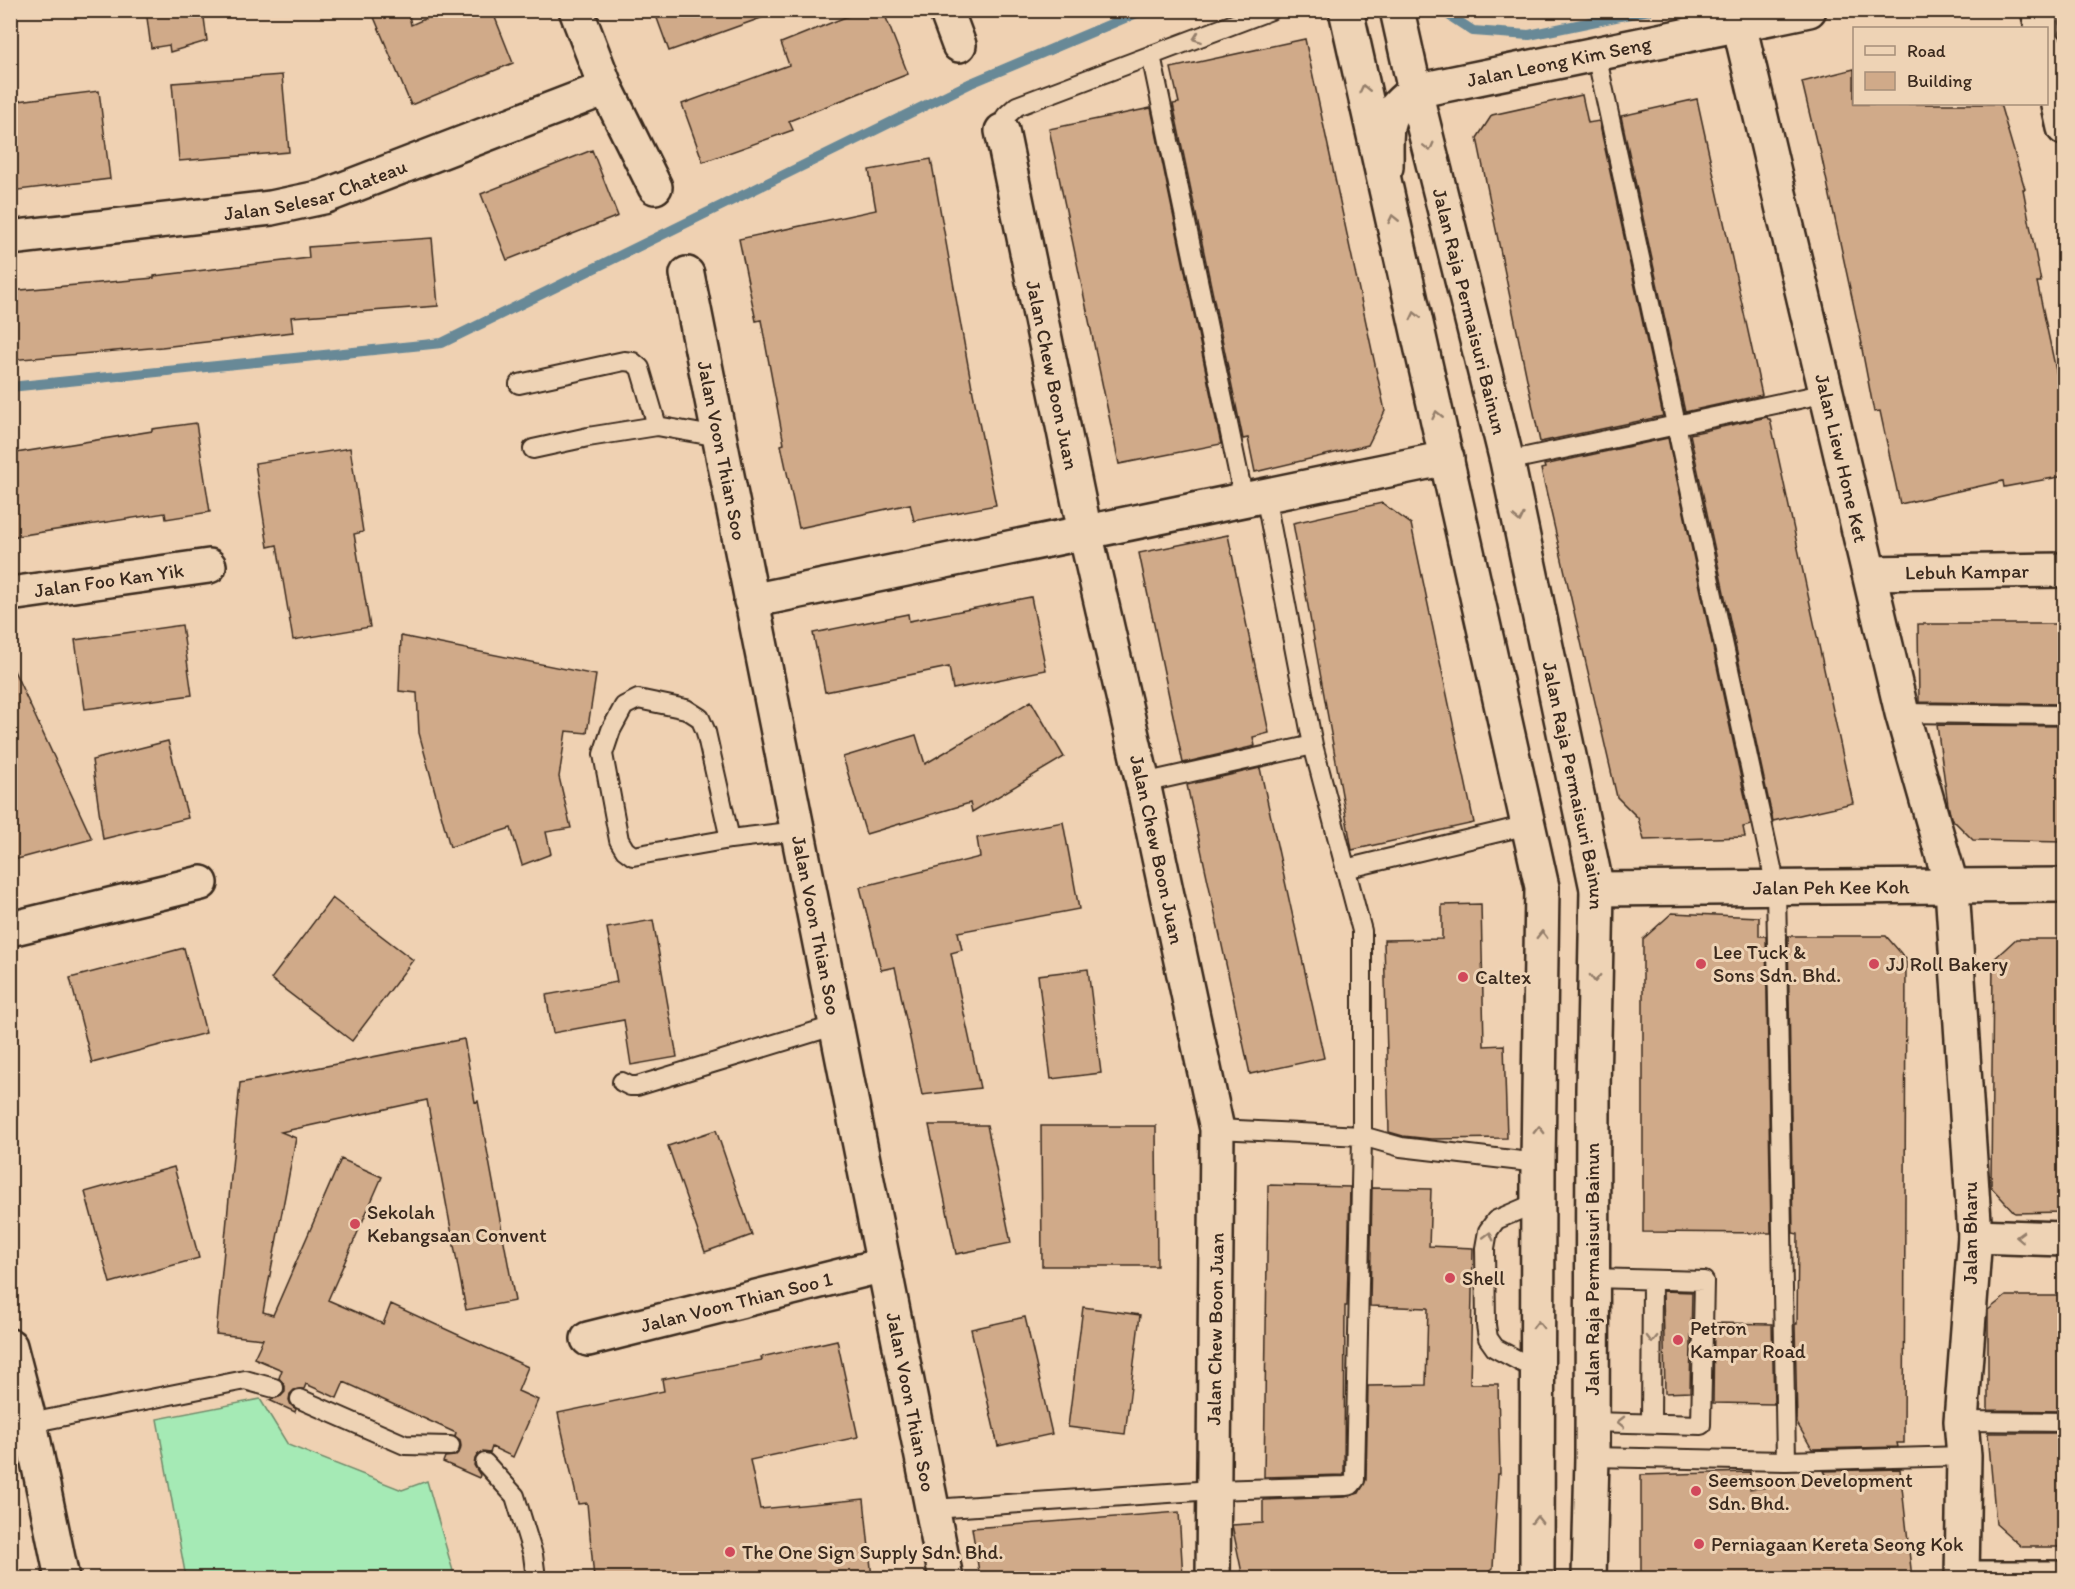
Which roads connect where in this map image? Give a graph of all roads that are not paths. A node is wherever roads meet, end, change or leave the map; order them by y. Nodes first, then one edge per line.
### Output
1 (576, 10) edge
2 (946, 10) edge
3 (1271, 10) edge
4 (1346, 10) edge
5 (1397, 10) edge
6 (1809, 10) edge
7 (2038, 10) edge
8 (1739, 24) junction
9 (2042, 27) edge
10 (959, 45) dead end
11 (1596, 54) junction
12 (1151, 56) junction
13 (2048, 56) edge
14 (606, 88) junction
15 (1415, 91) junction
16 (2064, 128) edge
17 (1002, 131) joint
18 (655, 187) dead end
19 (1386, 187) junction
20 (10, 238) edge
21 (687, 274) dead end
22 (519, 384) dead end
23 (1827, 393) junction
24 (1676, 425) junction
25 (657, 426) junction
26 (719, 437) junction
27 (533, 449) dead end
28 (1447, 458) junction
29 (1508, 461) junction
30 (1255, 497) junction
31 (1084, 532) junction
32 (209, 567) dead end
33 (2064, 570) edge
34 (1869, 573) junction
35 (10, 594) edge
36 (751, 601) junction
37 (1902, 713) junction
38 (2064, 715) edge
39 (1313, 745) junction
40 (1143, 783) junction
41 (1528, 825) junction
42 (798, 831) junction
43 (730, 838) junction
44 (1345, 869) junction
45 (201, 884) dead end
46 (2064, 885) edge
47 (1776, 888) junction
48 (1952, 888) junction
49 (1597, 889) junction
50 (10, 929) edge
51 (837, 1025) junction
52 (622, 1082) dead end
53 (1217, 1129) junction
54 (1362, 1136) junction
55 (1538, 1163) junction
56 (1538, 1202) junction
57 (1975, 1236) junction
58 (2064, 1239) edge
59 (884, 1265) junction
60 (1592, 1278) junction
61 (1652, 1281) junction
62 (588, 1338) dead end
63 (11, 1347) edge
64 (1538, 1371) junction
65 (274, 1388) dead end
66 (300, 1399) dead end
67 (1961, 1420) junction
68 (1592, 1422) junction
69 (2064, 1422) edge
70 (30, 1423) junction
71 (1651, 1423) junction
72 (450, 1446) dead end
73 (1964, 1456) junction
74 (1592, 1457) junction
75 (1786, 1461) junction
76 (485, 1463) dead end
77 (1213, 1490) junction
78 (933, 1509) junction
79 (62, 1578) edge
80 (536, 1578) edge
81 (946, 1578) edge
82 (1212, 1578) edge
83 (1537, 1578) edge
84 (1589, 1578) edge
85 (1962, 1578) edge
86 (2064, 1578) edge

1 - 14 street
2 - 10 street
3 -> 12 lane
19 -> 4 street
5 - 15 street, Jalan Raja Permaisuri Bainun
6 - 8 street, Jalan Leong Kim Seng
7 - 9 street
8 - 11 street, Jalan Leong Kim Seng
8 - 23 street, Jalan Liew Hone Ket
11 - 15 street, Jalan Leong Kim Seng
11 - 24 lane
12 - 17 lane
12 - 30 lane
13 - 16 street
14 - 18 street
14 - 20 street, Jalan Selesar Chateau
15 - 19 street
15 -> 29 street, Jalan Raja Permaisuri Bainun
17 - 31 street, Jalan Chew Boon Juan
28 -> 19 street
21 - 26 street, Jalan Voon Thian Soo
22 - 25 lane
23 - 24 lane
23 - 34 street, Jalan Liew Hone Ket
24 - 29 lane
24 - 47 lane
25 - 26 lane
25 - 27 lane
26 - 36 street, Jalan Voon Thian Soo
28 - 30 street
28 - 41 street
29 -> 49 street, Jalan Raja Permaisuri Bainun
30 - 31 street
30 - 39 lane
31 - 36 street
31 - 40 street, Jalan Chew Boon Juan
32 - 35 street, Jalan Foo Kan Yik
33 - 34 street, Lebuh Kampar
34 - 37 street, Jalan Liew Hone Ket
36 - 42 street, Jalan Voon Thian Soo
37 - 38 lane
37 - 48 street, Jalan Liew Hone Ket
39 - 40 lane
39 - 44 lane
40 - 53 street, Jalan Chew Boon Juan
41 - 44 lane
55 -> 41 street
42 - 43 lane
42 - 51 street, Jalan Voon Thian Soo
43 - 43 lane
44 - 54 lane
45 - 50 street
46 - 48 street, Jalan Peh Kee Koh
47 - 48 street, Jalan Peh Kee Koh
47 - 49 street, Jalan Peh Kee Koh
47 - 75 lane
48 - 57 street, Jalan Bharu
49 -> 60 street, Jalan Raja Permaisuri Bainun
51 - 52 lane
51 - 59 street, Jalan Voon Thian Soo
53 - 54 lane
53 - 77 street, Jalan Chew Boon Juan
54 - 55 lane
54 - 77 lane
55 - 56 street
64 -> 56 street
64 -> 56 lane
58 -> 57 street
57 - 67 street, Jalan Bharu
59 - 62 street, Jalan Voon Thian Soo 1
59 - 78 street, Jalan Voon Thian Soo
60 - 61 lane
60 - 68 street, Jalan Raja Permaisuri Bainun
61 -> 71 lane
61 - 71 lane
63 - 70 street
83 -> 64 street
65 - 70 lane
66 - 72 lane
67 - 69 lane
67 - 73 street, Jalan Bharu
71 -> 68 lane
68 - 74 street, Jalan Raja Permaisuri Bainun
70 - 79 street
73 - 75 lane
73 - 85 street, Jalan Bharu
74 - 75 lane
74 - 84 street, Jalan Raja Permaisuri Bainun
76 - 80 lane
77 - 78 lane
77 - 82 street, Jalan Chew Boon Juan
78 - 81 street, Jalan Voon Thian Soo
85 - 86 street

